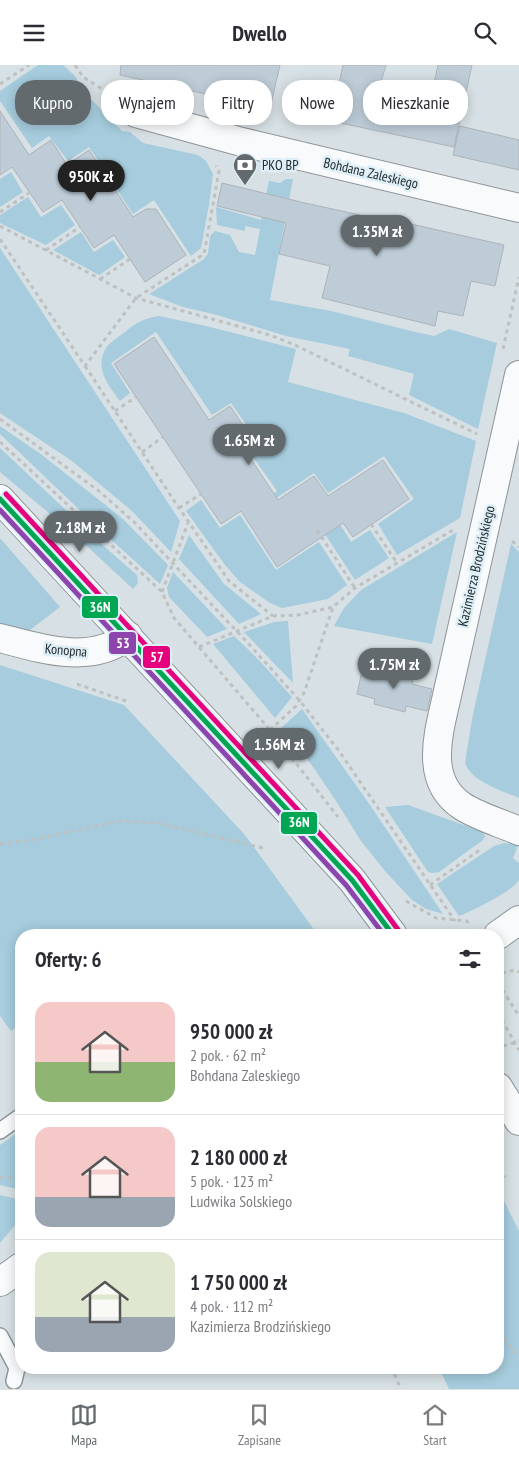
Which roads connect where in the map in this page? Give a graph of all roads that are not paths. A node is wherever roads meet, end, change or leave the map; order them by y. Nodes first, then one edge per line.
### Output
1 (180, 125) edge
2 (519, 208) edge
3 (519, 375) edge
4 (0, 499) edge
5 (128, 636) junction
6 (0, 638) edge
7 (511, 828) edge
8 (519, 920) edge
9 (389, 929) edge
10 (504, 931) edge
11 (504, 1097) edge
12 (15, 1120) edge
13 (519, 1121) edge
14 (0, 1131) edge
15 (15, 1271) edge
16 (0, 1282) edge
17 (0, 1335) edge
18 (15, 1364) edge
19 (16, 1374) edge
20 (14, 1381) dead end

1 - 2 street, Bohdana Zaleskiego
3 - 7 street, Kazimierza Brodzińskiego
4 - 5 street
5 - 6 street, Konopna
5 - 9 street
8 - 10 street
11 - 13 street
12 - 14 lane
15 - 16 street
17 - 18 lane
19 - 20 lane

